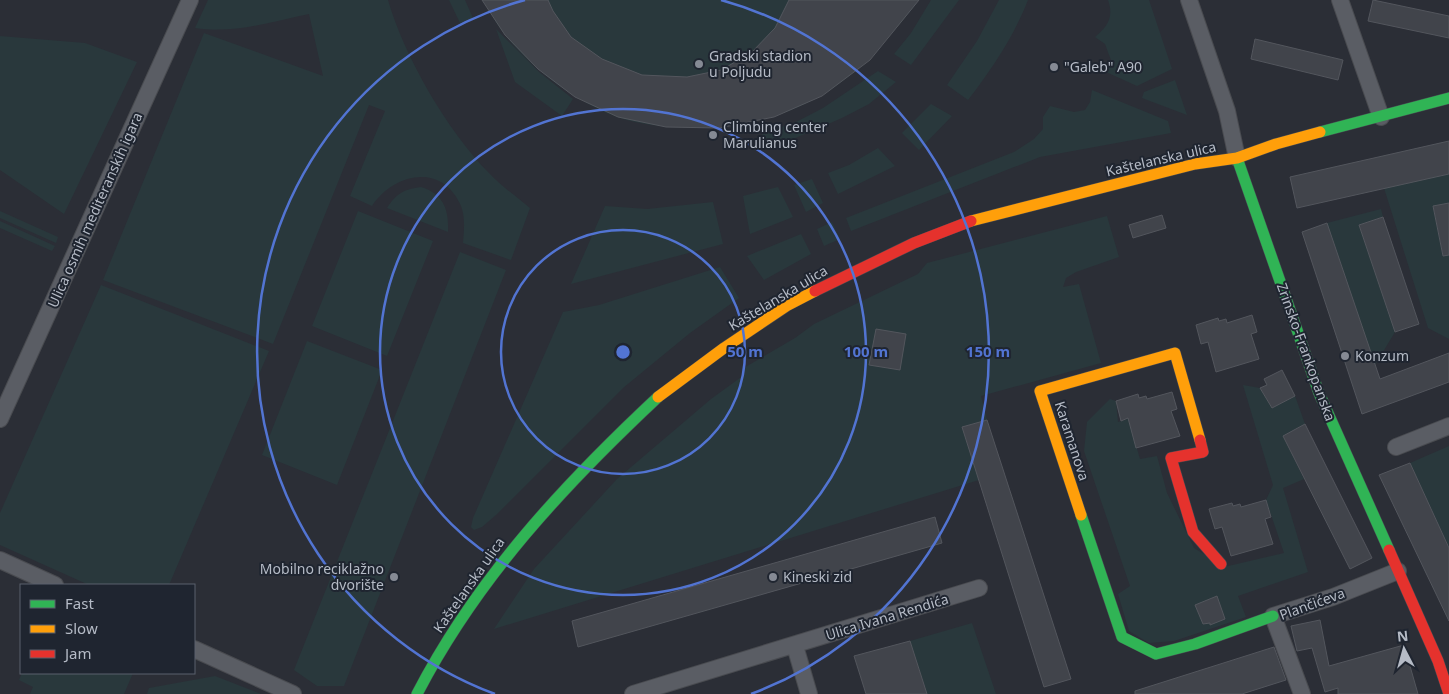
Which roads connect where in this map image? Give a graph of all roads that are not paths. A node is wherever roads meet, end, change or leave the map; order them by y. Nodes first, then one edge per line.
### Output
1 (190, 0) edge
2 (1189, 0) edge
3 (1340, 0) edge
4 (1449, 98) edge
5 (1381, 117) junction
6 (1237, 158) junction
7 (0, 419) edge
8 (1449, 426) edge
9 (1396, 447) dead end
10 (0, 560) edge
11 (1221, 564) dead end
12 (1398, 571) junction
13 (53, 584) edge
14 (979, 588) dead end
15 (1273, 616) junction
16 (795, 646) junction
17 (195, 650) edge
18 (1444, 659) edge
19 (293, 694) edge
20 (417, 694) edge
21 (633, 694) edge
22 (809, 694) edge
23 (1302, 694) edge
24 (1449, 694) edge

1 - 7 street, Ulica osmih mediteranskih igara
2 - 6 street, Zrinsko-Frankopanska
3 - 5 street
4 - 5 street, Kaštelanska ulica
5 - 6 street, Kaštelanska ulica
6 - 12 street, Zrinsko-Frankopanska
6 - 20 street, Kaštelanska ulica
8 - 9 street
10 - 13 street
11 - 15 street, Karamanova
12 - 15 street, Plančićeva
12 - 18 street, Zrinsko-Frankopanska
14 - 16 street, Ulica Ivana Rendića
15 - 23 street, Plančićeva
16 - 21 street, Ulica Ivana Rendića
16 - 22 street
17 - 19 street
18 - 24 street, Zrinsko-Frankopanska

